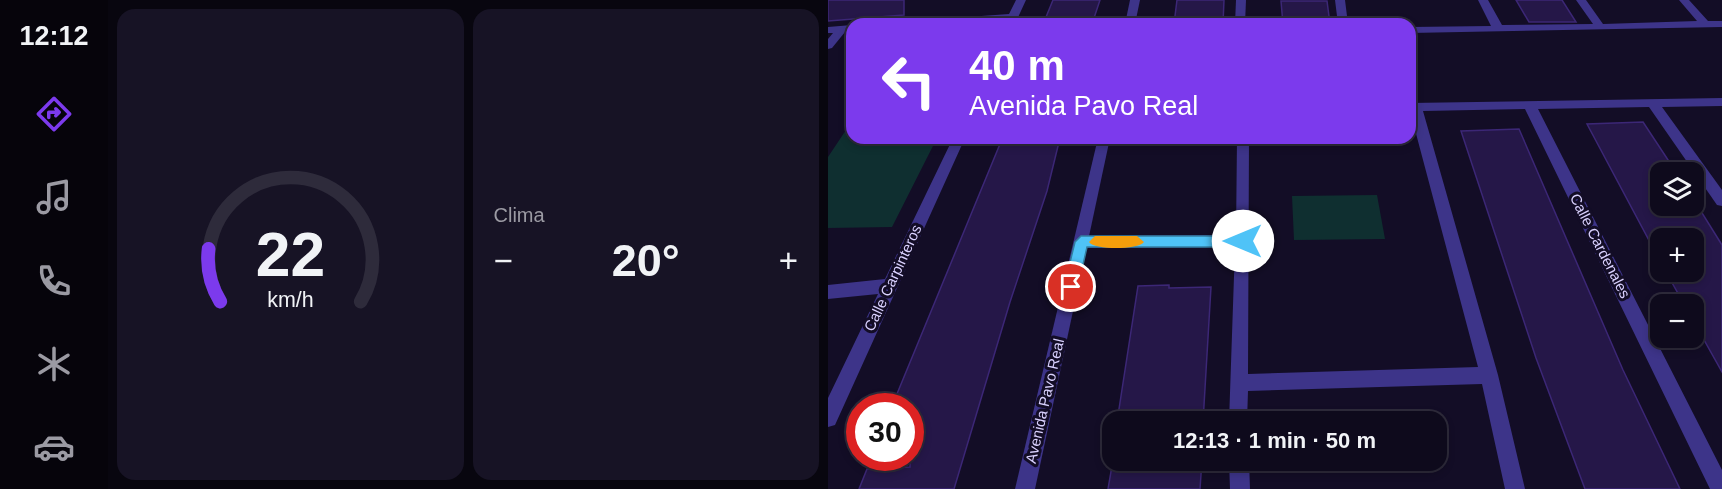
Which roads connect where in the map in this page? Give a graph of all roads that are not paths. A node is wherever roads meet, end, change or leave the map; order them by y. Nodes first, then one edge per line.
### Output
1 (1021, 0) edge
2 (1135, 0) edge
3 (1241, 0) edge
4 (1340, 0) edge
5 (1483, 0) edge
6 (1581, 0) edge
7 (1684, 0) edge
8 (1013, 18) edge
9 (1131, 18) edge
10 (1240, 18) edge
11 (1342, 18) edge
12 (1705, 24) junction
13 (1722, 24) edge
14 (1600, 27) junction
15 (846, 28) edge
16 (1498, 28) junction
17 (846, 29) edge
18 (828, 30) edge
19 (1416, 30) edge
20 (828, 46) edge
21 (1722, 102) edge
22 (1529, 104) junction
23 (1653, 104) junction
24 (1416, 107) edge
25 (1416, 118) edge
26 (955, 144) edge
27 (1103, 144) edge
28 (1243, 144) edge
29 (1722, 201) edge
30 (1243, 241) junction
31 (1081, 242) junction
32 (889, 286) junction
33 (828, 292) edge
34 (1489, 375) junction
35 (1238, 383) junction
36 (1238, 411) edge
37 (828, 418) edge
38 (1239, 471) edge
39 (1025, 489) edge
40 (1240, 489) edge
41 (1515, 489) edge
42 (1721, 489) edge

1 - 8 street
2 - 9 street
3 - 10 street
4 - 11 street
5 - 16 street
6 - 14 street
7 - 12 street
12 - 13 street
12 - 14 street
14 - 16 street
15 - 18 street
16 - 19 street
17 - 20 street
21 - 23 street
22 - 23 street
22 - 24 street
22 - 42 street, Calle Cardenales
23 - 29 street
25 - 34 street
26 - 32 street, Calle Carpinteros
27 - 31 street, Avenida Pavo Real
28 - 30 street
30 - 31 street
30 - 35 street
31 - 39 street, Avenida Pavo Real
32 - 33 street
32 - 37 street, Calle Carpinteros
34 - 35 street
34 - 41 street
35 - 36 street
38 - 40 street

